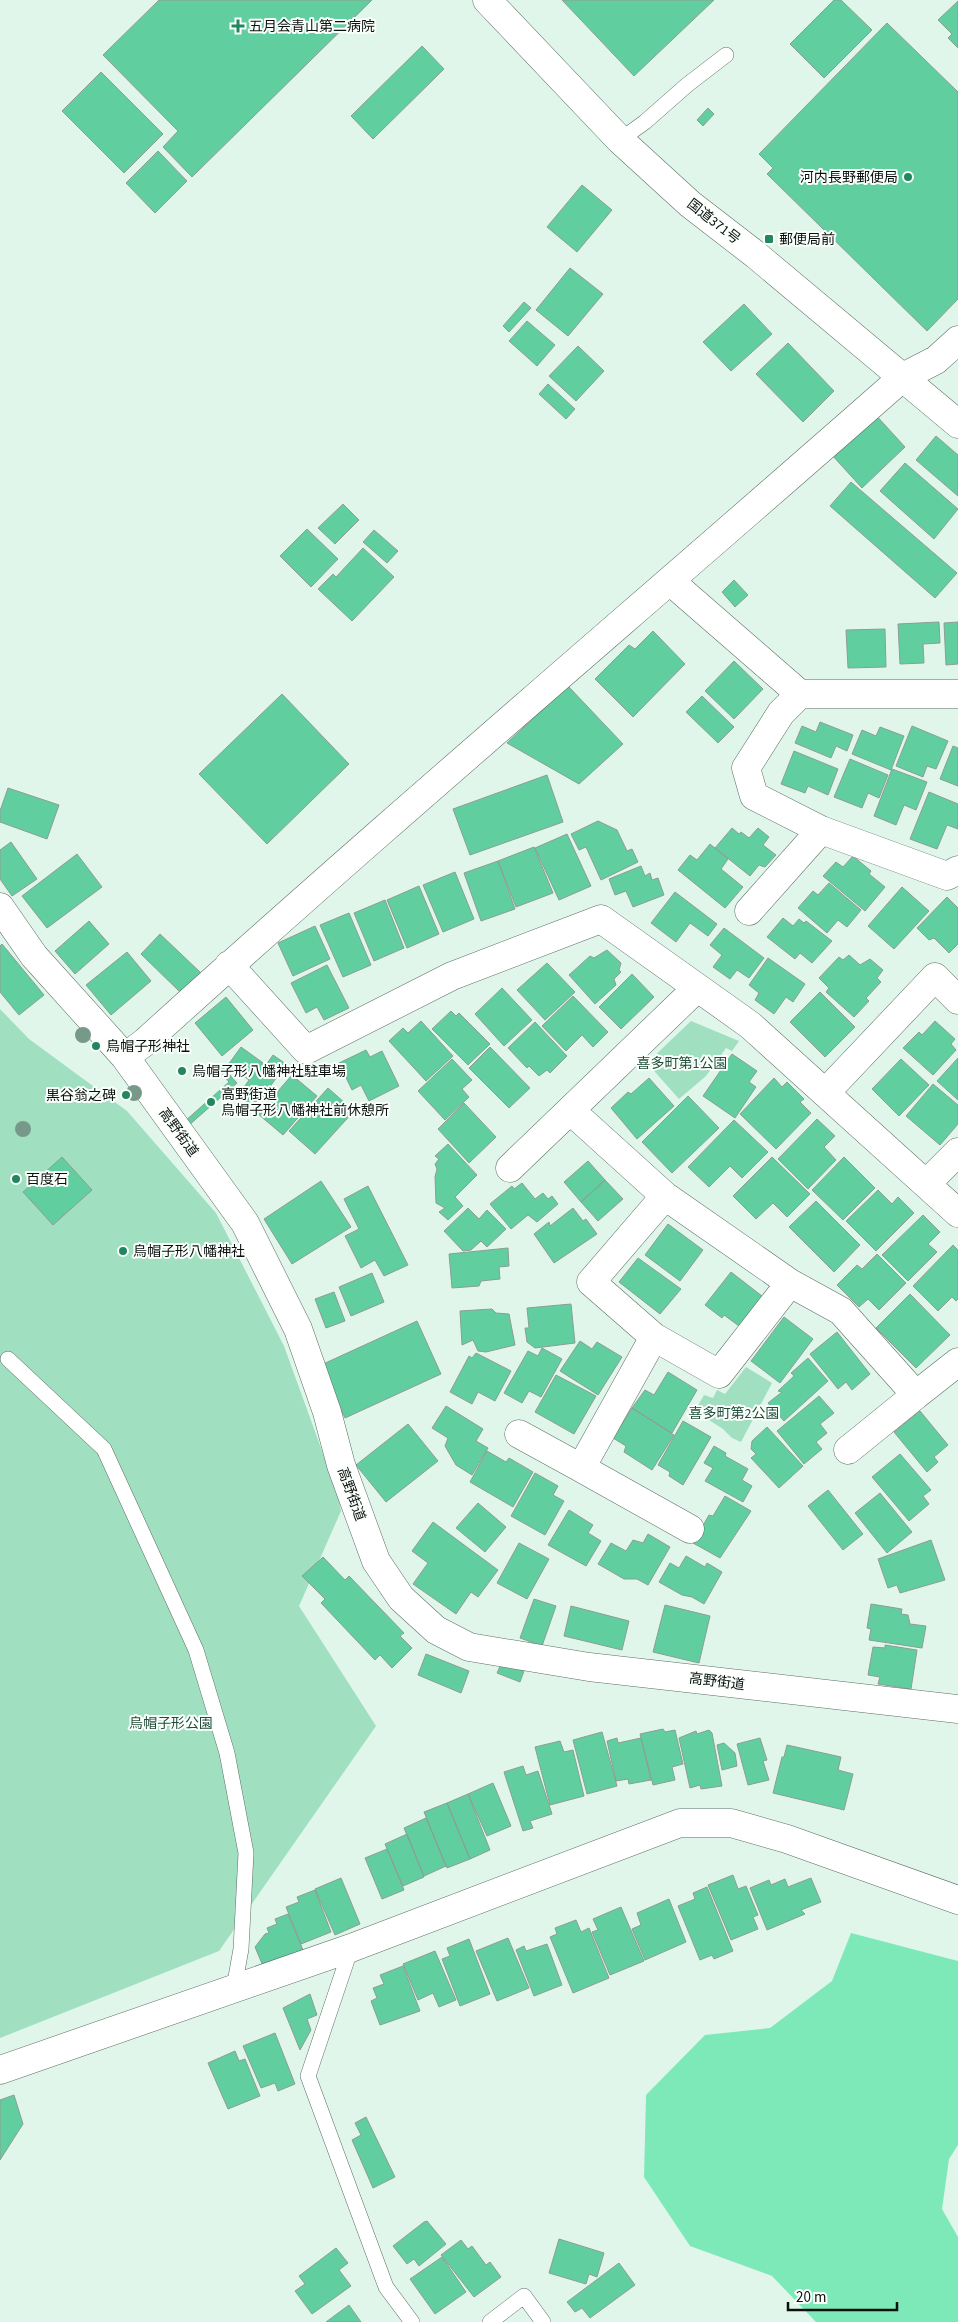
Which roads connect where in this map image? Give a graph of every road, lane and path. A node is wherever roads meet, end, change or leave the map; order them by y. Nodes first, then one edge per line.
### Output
1 (487, 0) edge
2 (726, 55) dead end
3 (620, 140) junction
4 (958, 340) edge
5 (903, 377) junction
6 (958, 424) edge
7 (670, 581) junction
8 (800, 694) junction
9 (958, 694) edge
10 (820, 830) junction
11 (958, 870) edge
12 (0, 907) edge
13 (749, 911) dead end
14 (229, 965) junction
15 (697, 988) junction
16 (958, 1000) edge
17 (125, 1057) junction
18 (826, 1092) junction
19 (570, 1111) junction
20 (958, 1152) edge
21 (510, 1168) dead end
22 (926, 1184) junction
23 (666, 1196) junction
24 (958, 1213) edge
25 (790, 1283) junction
26 (654, 1337) junction
27 (8, 1359) dead end
28 (958, 1362) edge
29 (916, 1395) junction
30 (519, 1434) dead end
31 (848, 1450) dead end
32 (581, 1468) junction
33 (690, 1529) dead end
34 (958, 1709) edge
35 (958, 1900) edge
36 (351, 1948) junction
37 (234, 1988) junction
38 (0, 2070) edge
39 (412, 2322) edge
40 (490, 2322) edge
41 (543, 2322) edge

1 - 3 main road, 国道371号
2 - 3 lane
3 - 5 main road, 国道371号
4 - 5 main road
5 - 6 main road, 国道371号
5 - 7 main road
7 - 8 main road
7 - 14 main road
8 - 9 main road
8 - 10 main road
10 - 11 main road
10 - 13 main road
12 - 17 main road, 高野街道
14 - 15 main road
14 - 17 main road
15 - 18 main road
15 - 19 main road
16 - 18 main road
17 - 34 main road, 高野街道
18 - 22 main road
19 - 21 main road
19 - 23 main road
20 - 22 main road
22 - 24 main road
23 - 25 main road
23 - 26 main road
25 - 26 main road
25 - 29 main road
26 - 32 main road
27 - 37 lane
28 - 29 main road
29 - 31 main road
30 - 32 main road
32 - 33 main road
35 - 36 main road
36 - 37 main road
36 - 39 lane
37 - 38 main road
40 - 41 lane

